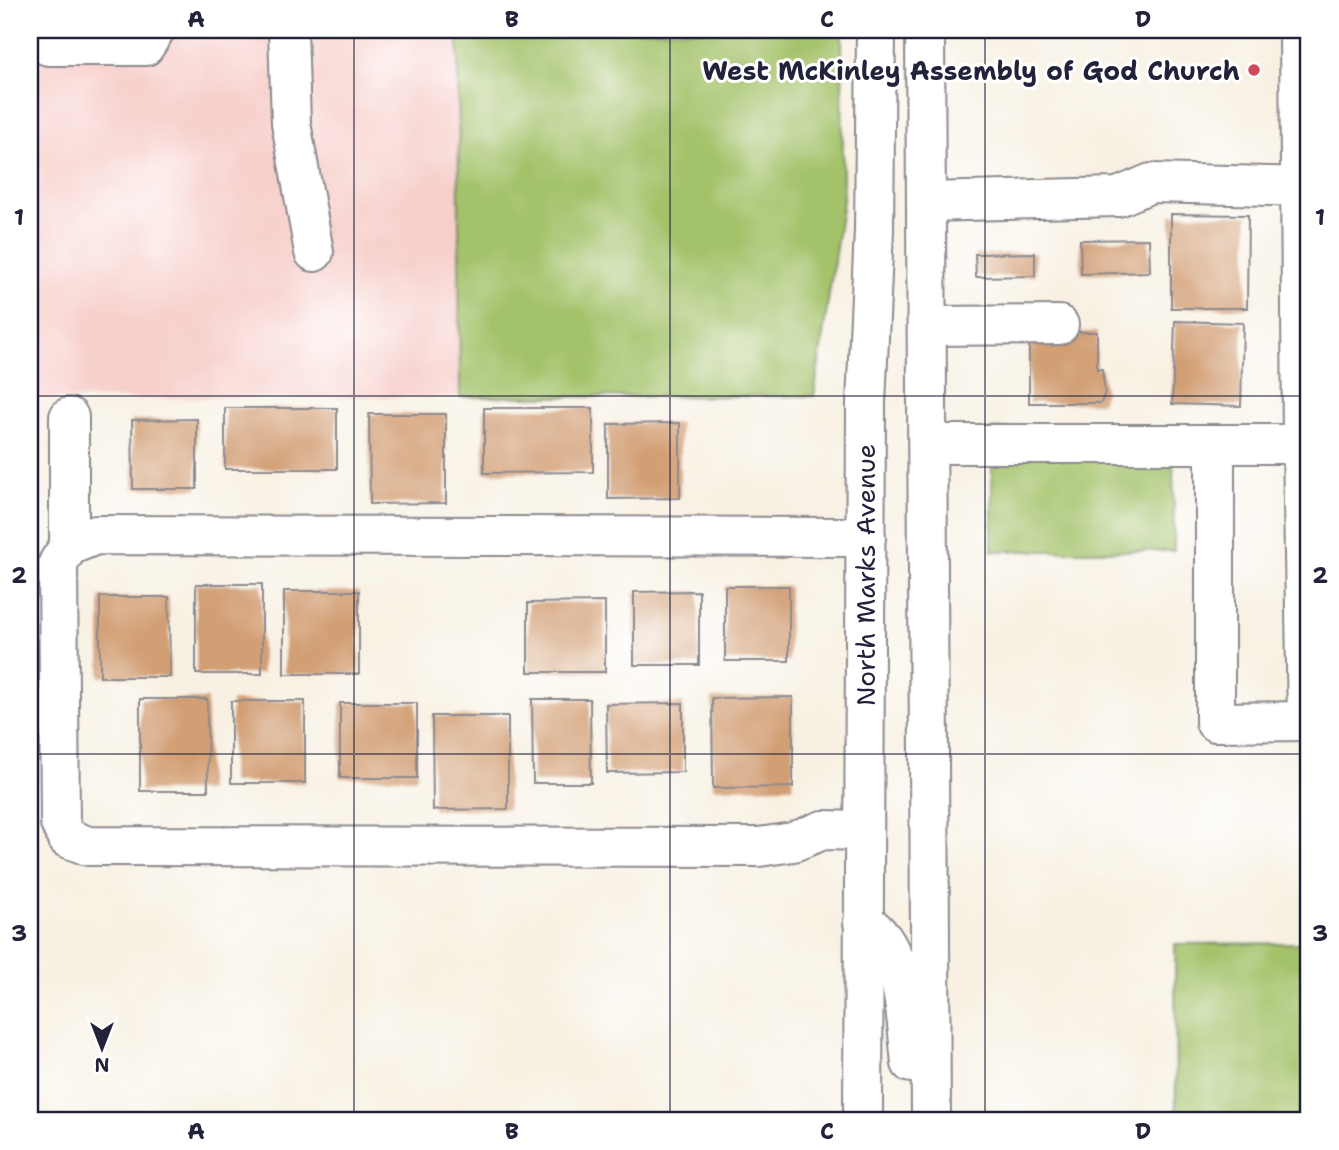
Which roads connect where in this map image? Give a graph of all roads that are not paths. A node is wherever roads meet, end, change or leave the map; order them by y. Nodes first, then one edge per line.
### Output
1 (41, 30) edge
2 (155, 30) edge
3 (288, 30) edge
4 (876, 30) edge
5 (925, 30) edge
6 (1299, 30) edge
7 (1305, 187) edge
8 (926, 202) junction
9 (314, 252) dead end
10 (926, 326) junction
11 (1059, 326) dead end
12 (69, 417) dead end
13 (928, 444) junction
14 (1306, 444) edge
15 (1215, 446) junction
16 (866, 537) junction
17 (69, 546) junction
18 (1308, 721) edge
19 (864, 831) junction
20 (863, 922) junction
21 (863, 1120) edge
22 (919, 1120) edge
23 (931, 1120) edge

1 - 2 main road
3 - 9 main road
4 - 16 main road, North Marks Avenue
5 - 8 main road
6 - 7 main road
7 - 8 main road
7 - 14 main road
8 - 10 main road
10 - 11 main road
10 - 13 main road
12 - 17 main road
13 - 15 main road
13 - 23 main road
14 - 15 main road
14 - 18 main road
15 - 18 main road
16 - 17 main road
16 - 19 main road, North Marks Avenue
17 - 19 main road
19 - 20 main road, North Marks Avenue
20 - 21 main road, North Marks Avenue
20 - 22 main road

